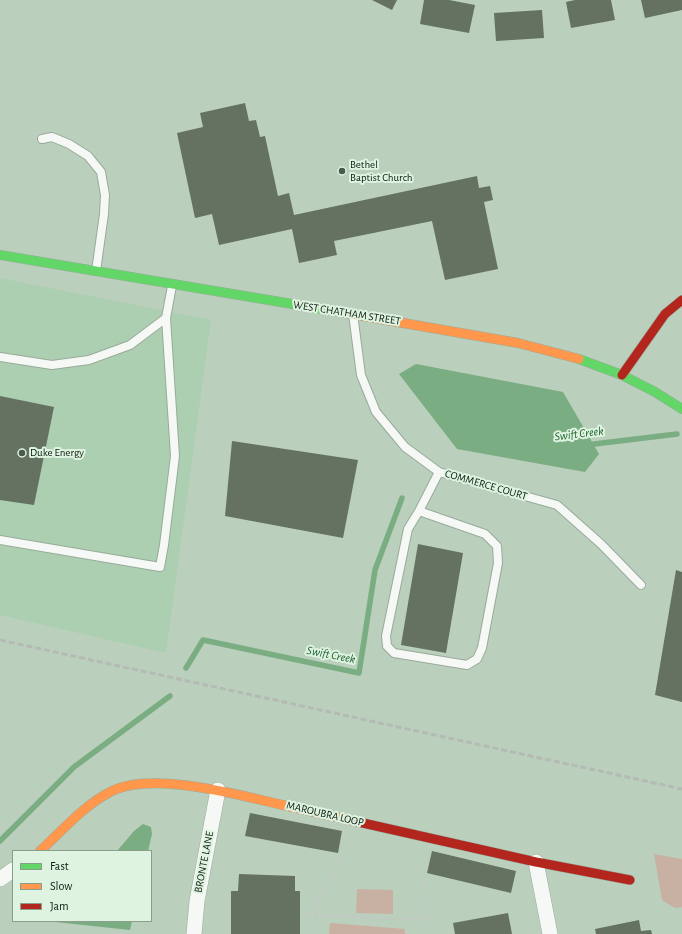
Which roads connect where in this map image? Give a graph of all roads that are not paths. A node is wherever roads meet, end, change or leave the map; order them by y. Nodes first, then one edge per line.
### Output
1 (42, 139) dead end
2 (0, 255) edge
3 (96, 272) junction
4 (172, 285) junction
5 (682, 300) edge
6 (353, 314) junction
7 (166, 318) junction
8 (0, 357) edge
9 (622, 375) junction
10 (682, 409) edge
11 (439, 472) junction
12 (419, 511) junction
13 (0, 540) edge
14 (641, 585) dead end
15 (218, 790) junction
16 (41, 850) edge
17 (536, 862) junction
18 (12, 871) edge
19 (0, 879) edge
20 (630, 880) dead end
21 (194, 934) edge
22 (550, 934) edge

1 - 3 lane
2 - 3 street, WEST CHATHAM STREET
3 - 4 street, WEST CHATHAM STREET
4 - 6 street, WEST CHATHAM STREET
4 - 7 lane
5 - 9 street
6 - 9 street, WEST CHATHAM STREET
6 - 11 lane, COMMERCE COURT
7 - 8 lane
7 - 13 lane
9 - 10 street, WEST CHATHAM STREET
11 - 12 lane
11 - 14 lane, COMMERCE COURT
12 - 12 lane
15 - 16 street, MAROUBRA LOOP
15 - 17 street, MAROUBRA LOOP
15 - 21 street, BRONTE LANE
17 - 20 street, MAROUBRA LOOP
17 - 22 street
18 - 19 street

